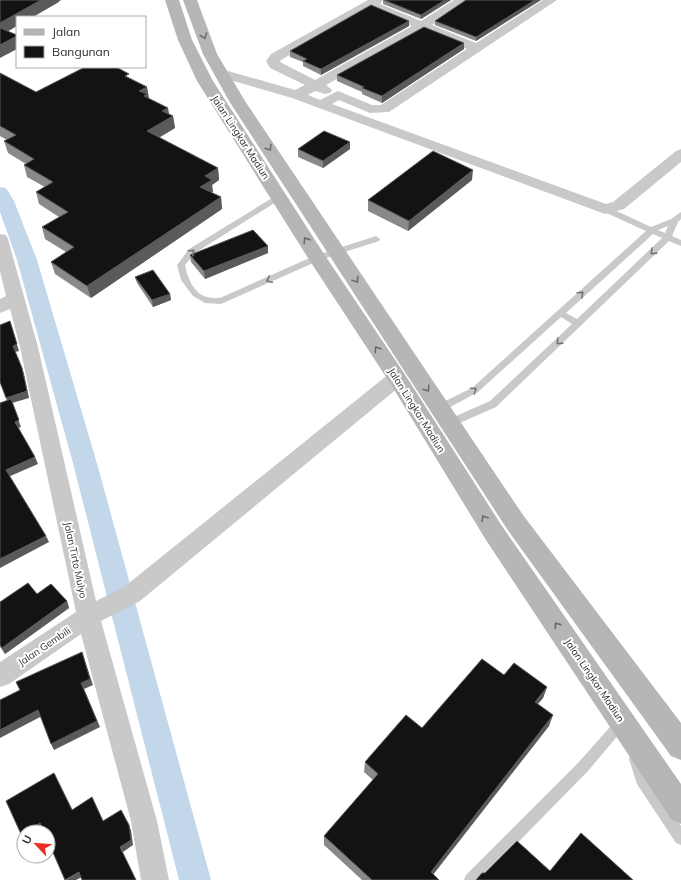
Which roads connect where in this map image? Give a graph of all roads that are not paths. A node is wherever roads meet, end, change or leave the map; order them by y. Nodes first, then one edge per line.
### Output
1 (172, 0) edge
2 (190, 0) edge
3 (462, 0) edge
4 (551, 0) edge
5 (374, 2) edge
6 (422, 26) junction
7 (476, 48) junction
8 (221, 74) junction
9 (315, 85) junction
10 (297, 95) junction
11 (338, 95) junction
12 (321, 105) junction
13 (681, 154) edge
14 (280, 197) junction
15 (605, 208) junction
16 (681, 214) edge
17 (674, 221) junction
18 (653, 229) junction
19 (668, 237) junction
20 (0, 239) edge
21 (376, 239) dead end
22 (681, 243) edge
23 (337, 252) junction
24 (317, 258) junction
25 (8, 303) edge
26 (560, 313) junction
27 (578, 323) junction
28 (397, 378) junction
29 (445, 416) junction
30 (92, 614) junction
31 (0, 676) edge
32 (658, 715) junction
33 (626, 726) junction
34 (681, 731) edge
35 (681, 746) edge
36 (681, 809) edge
37 (681, 838) edge
38 (155, 880) edge
39 (471, 880) edge

1 - 14 main road, Jalan Lingkar Madiun
2 -> 8 main road, Jalan Lingkar Madiun
3 - 6 street
4 - 7 street
5 - 6 street
5 - 9 street
6 - 7 street
6 - 9 street
7 - 11 street
8 - 10 street
8 -> 23 main road, Jalan Lingkar Madiun
9 - 10 street
9 - 11 street
10 - 12 street
11 - 12 street
12 - 15 street
13 - 15 street
24 -> 14 main road, Jalan Lingkar Madiun
24 -> 14 lane
15 - 18 lane
16 - 17 lane
17 - 18 lane
17 - 19 lane
18 - 19 lane
26 -> 18 lane
19 - 22 lane
19 -> 27 lane
20 - 25 street, Jalan Tirto Mulyo
21 - 23 lane
23 - 24 lane
23 -> 29 main road, Jalan Lingkar Madiun
28 -> 24 main road, Jalan Lingkar Madiun
25 - 30 street, Jalan Tirto Mulyo
26 - 27 lane
29 -> 26 lane
27 -> 29 lane
28 - 30 street, Jalan Gembili
33 -> 28 main road, Jalan Lingkar Madiun
29 - 32 main road, Jalan Lingkar Madiun
30 - 31 street, Jalan Gembili
30 - 38 street, Jalan Tirto Mulyo
32 - 34 lane
32 - 35 main road, Jalan Lingkar Madiun
33 - 36 main road, Jalan Lingkar Madiun
33 - 37 lane
33 - 39 lane

